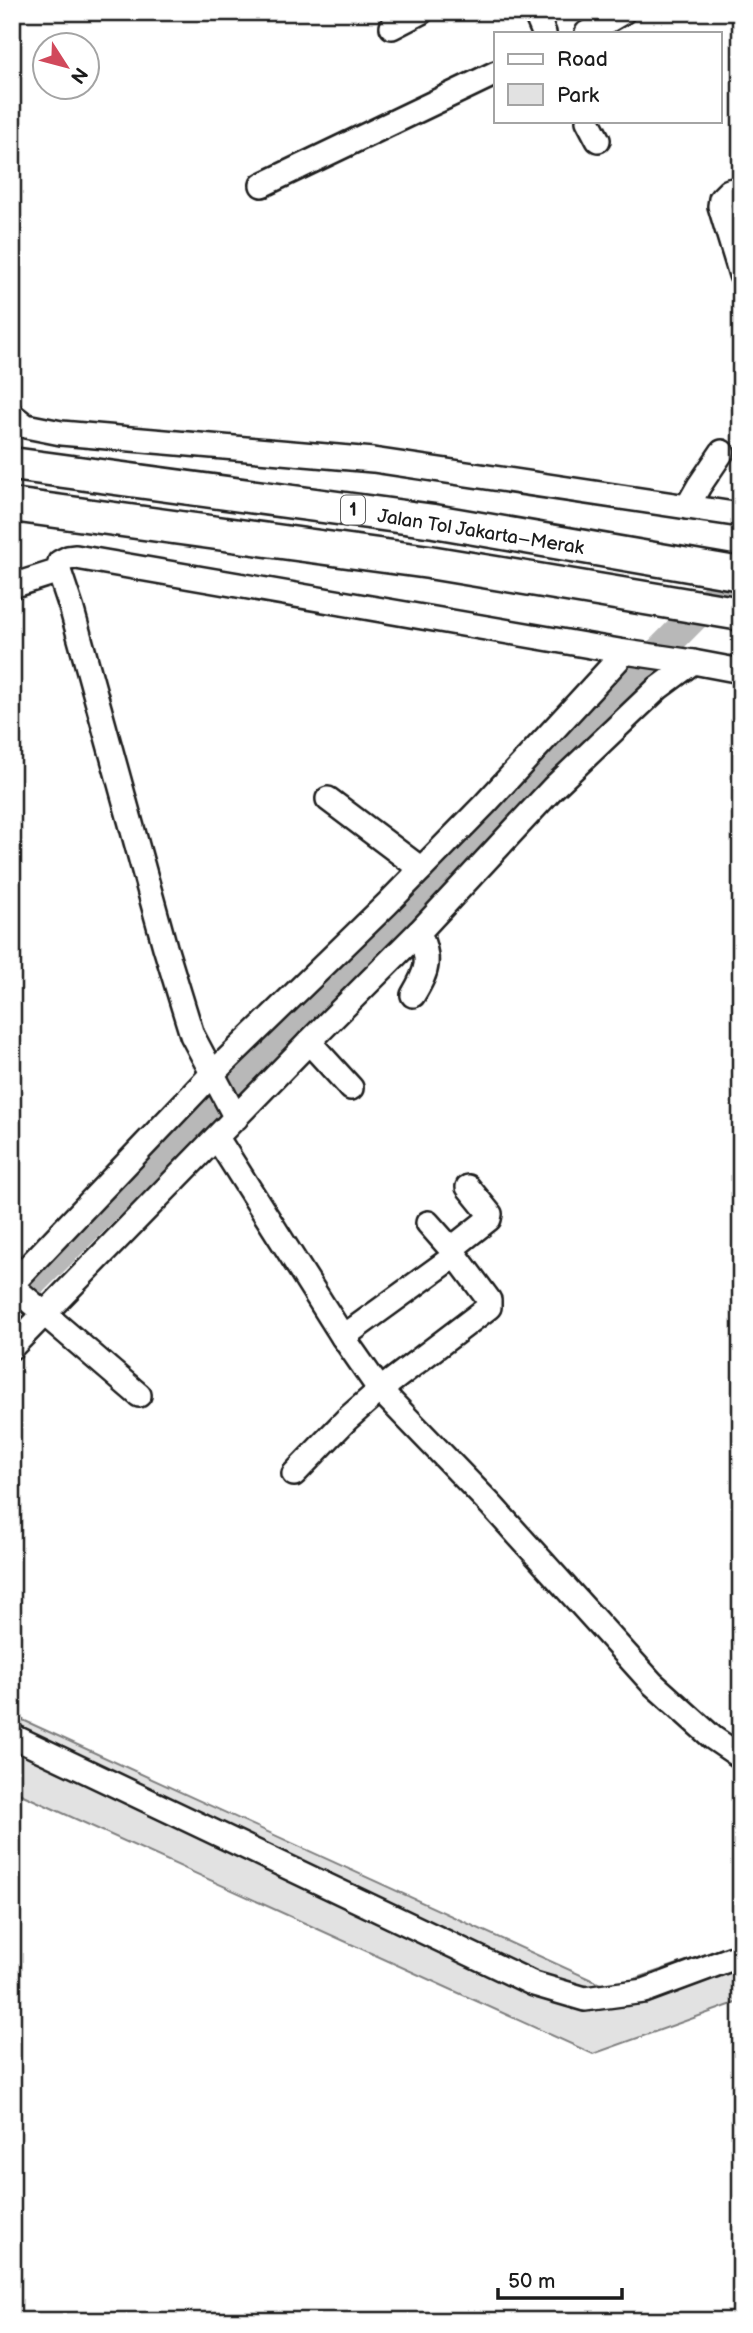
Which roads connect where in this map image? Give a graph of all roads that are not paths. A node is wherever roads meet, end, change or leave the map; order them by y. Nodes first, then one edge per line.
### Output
1 (421, 12) edge
2 (535, 12) edge
3 (623, 12) edge
4 (393, 27) dead end
5 (544, 32) edge
6 (589, 32) edge
7 (494, 75) edge
8 (262, 185) dead end
9 (741, 188) edge
10 (741, 275) edge
11 (12, 415) edge
12 (722, 452) dead end
13 (12, 464) edge
14 (12, 505) edge
15 (687, 507) junction
16 (741, 515) edge
17 (59, 571) junction
18 (741, 574) edge
19 (12, 586) edge
20 (741, 614) edge
21 (633, 653) junction
22 (686, 661) junction
23 (741, 671) edge
24 (328, 799) dead end
25 (421, 869) junction
26 (419, 932) junction
27 (413, 995) dead end
28 (309, 1042) junction
29 (351, 1088) dead end
30 (225, 1099) junction
31 (217, 1138) junction
32 (468, 1187) dead end
33 (428, 1223) dead end
34 (453, 1252) junction
35 (24, 1296) edge
36 (343, 1337) junction
37 (12, 1347) edge
38 (380, 1390) junction
39 (139, 1395) dead end
40 (294, 1474) dead end
41 (12, 1736) edge
42 (741, 1757) edge
43 (741, 1955) edge

1 - 4 street
2 - 5 street
3 - 6 street
7 - 8 street
9 - 10 street
11 - 15 street
12 - 15 street
13 - 18 highway, Jalan Tol Jakarta–Merak / 1
14 - 20 highway, Jalan Tol Jakarta–Merak / 1
15 - 16 street
17 - 19 street
17 - 21 street
17 - 30 street
21 - 22 street
21 - 25 street
22 - 23 street
22 - 26 street
24 - 25 street
25 - 30 street
26 - 27 street
26 - 28 street
28 - 29 street
28 - 30 street
30 - 31 street
30 - 35 street
31 - 35 street
31 - 36 street
32 - 34 street
33 - 34 street
34 - 36 street
34 - 38 street
35 - 37 street
35 - 39 street
36 - 38 street
38 - 40 street
38 - 42 street
41 - 43 street

